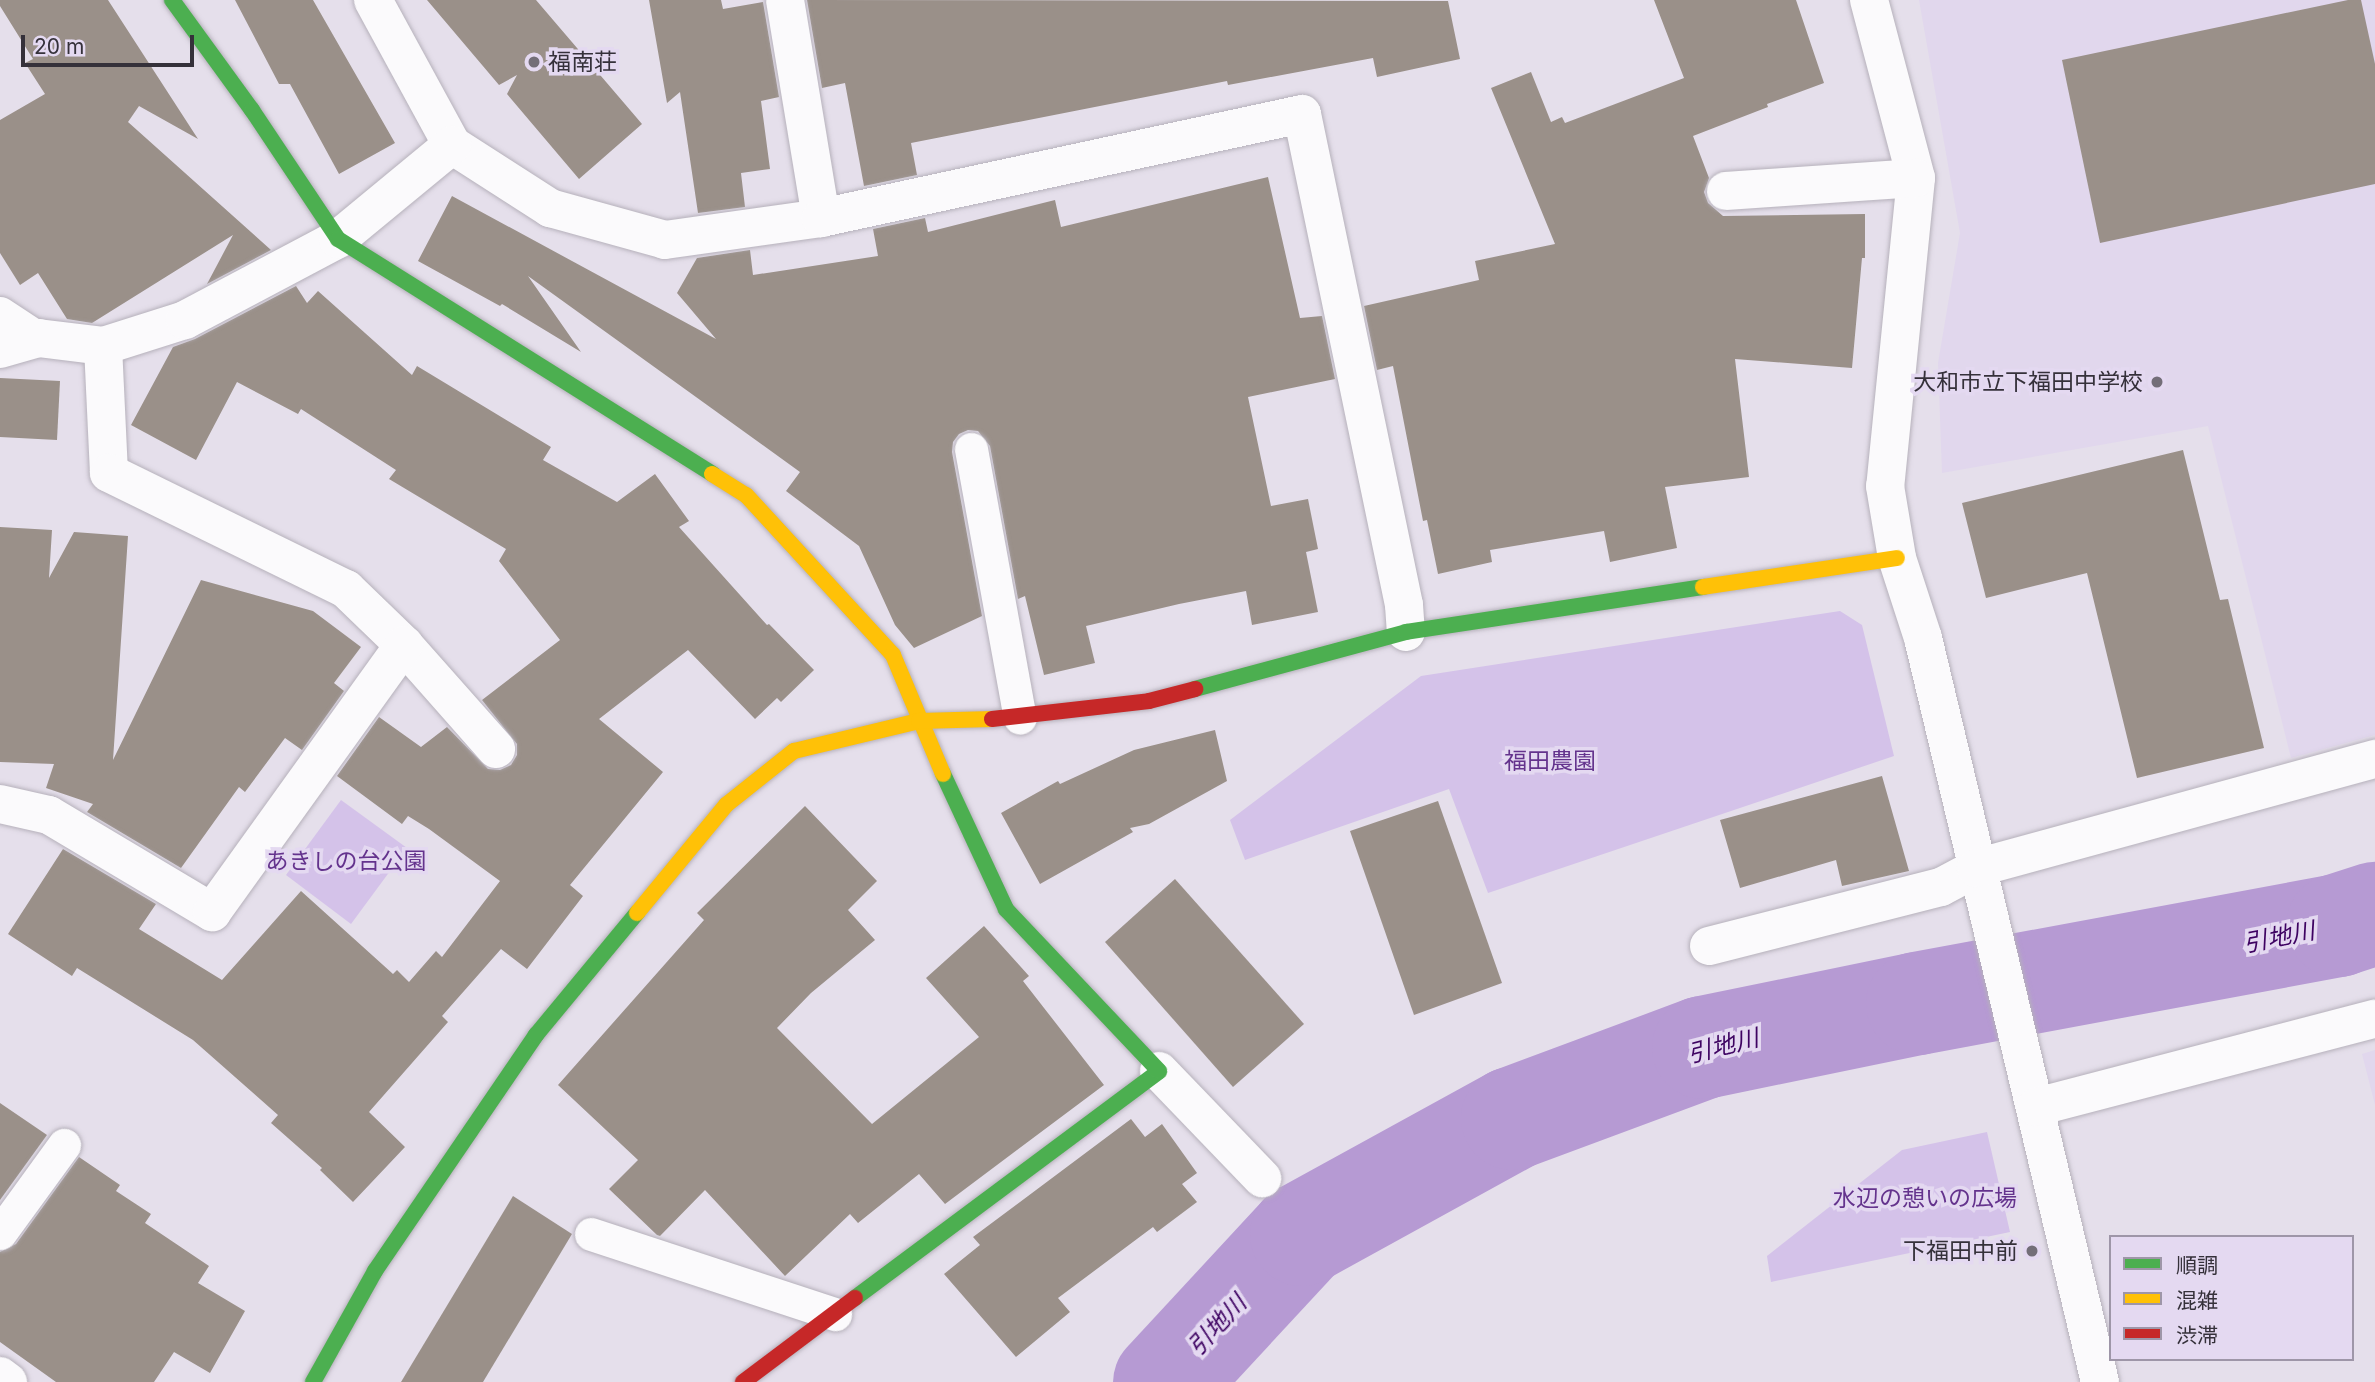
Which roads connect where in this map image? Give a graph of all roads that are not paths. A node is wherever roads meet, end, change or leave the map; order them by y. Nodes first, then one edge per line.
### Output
1 (172, 0) edge
2 (373, 0) edge
3 (785, 0) edge
4 (1869, 0) edge
5 (452, 145) junction
6 (1916, 178) junction
7 (1726, 191) dead end
8 (821, 218) junction
9 (338, 239) junction
10 (0, 313) edge
11 (38, 338) junction
12 (103, 346) junction
13 (0, 349) edge
14 (971, 449) dead end
15 (1897, 558) junction
16 (1406, 632) junction
17 (404, 645) junction
18 (1020, 718) junction
19 (919, 721) junction
20 (496, 749) dead end
21 (2375, 759) edge
22 (0, 804) edge
23 (1976, 868) junction
24 (1709, 946) dead end
25 (2375, 1019) edge
26 (1159, 1072) junction
27 (2032, 1094) junction
28 (64, 1145) dead end
29 (1262, 1178) dead end
30 (0, 1233) edge
31 (592, 1234) dead end
32 (835, 1314) junction
33 (0, 1376) edge
34 (8, 1382) edge
35 (313, 1382) edge
36 (743, 1382) edge
37 (2100, 1382) edge

1 - 9 street
2 - 5 street
3 - 8 street
4 - 6 street
5 - 8 street
5 - 9 street
6 - 7 street
6 - 15 street
8 - 16 street
9 - 12 street
9 - 19 street
10 - 11 lane
11 - 12 street
11 - 13 street
12 - 17 street
14 - 18 lane
15 - 16 street
15 - 23 street
16 - 18 street
17 - 20 street
17 - 22 street
18 - 19 street
19 - 26 street
19 - 35 street
21 - 23 street
23 - 24 street
23 - 27 street
25 - 27 street
26 - 29 street
26 - 32 street
27 - 37 street
28 - 30 lane
31 - 32 lane
32 - 36 street
33 - 34 street

